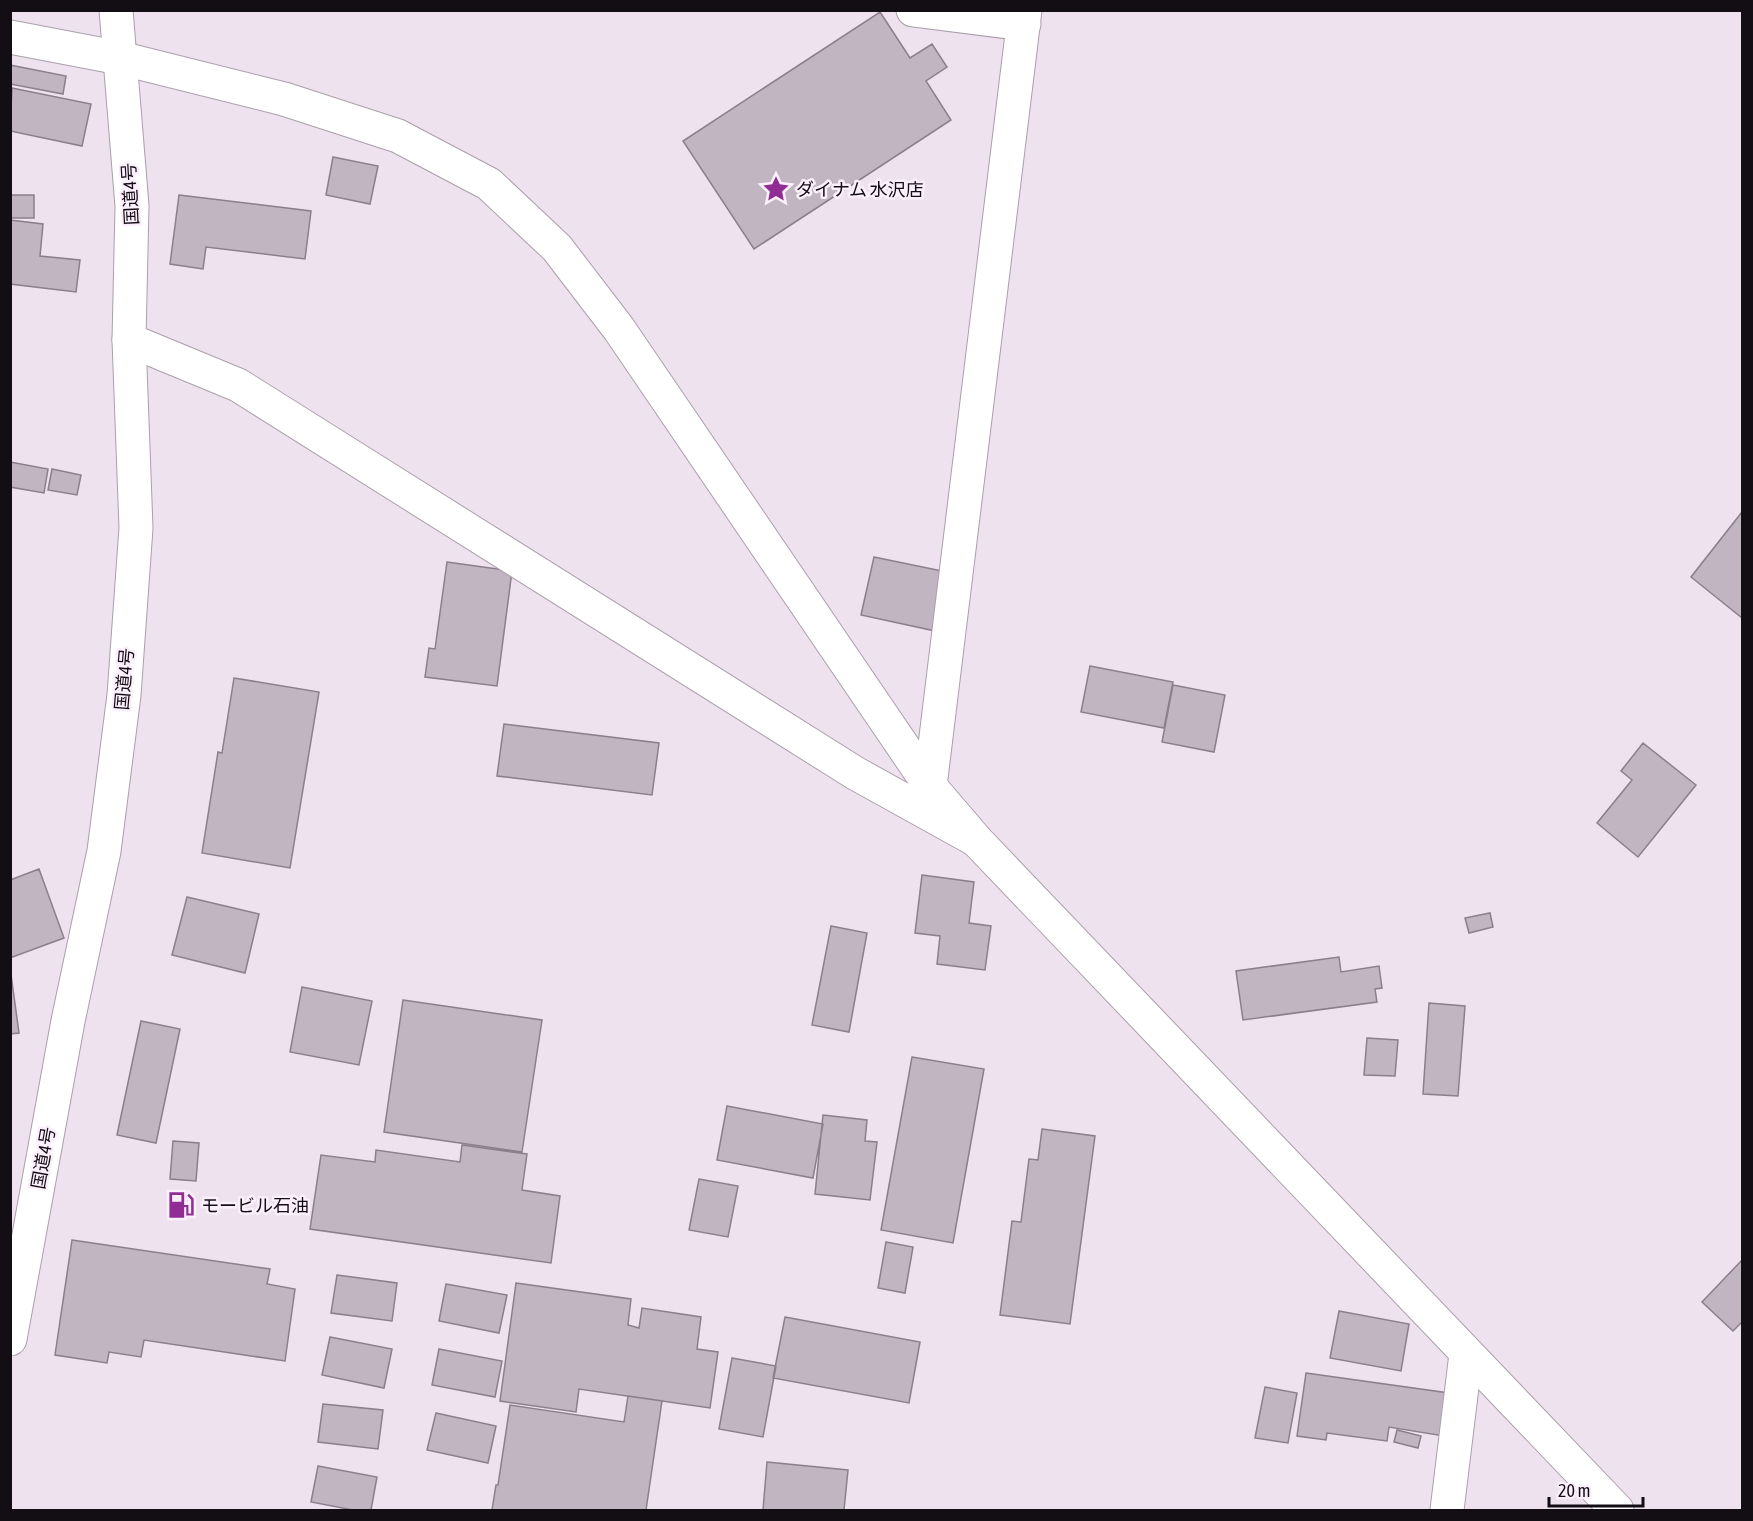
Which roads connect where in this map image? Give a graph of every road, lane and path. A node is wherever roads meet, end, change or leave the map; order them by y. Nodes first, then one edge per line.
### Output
1 (116, 10) edge
2 (914, 10) edge
3 (1025, 17) edge
4 (10, 37) edge
5 (120, 58) junction
6 (129, 340) junction
7 (930, 786) junction
8 (977, 841) junction
9 (10, 1339) edge
10 (1466, 1354) junction
11 (1447, 1510) edge
12 (1617, 1510) edge

1 - 5 main road, 国道4号
2 - 3 main road
3 - 7 main road
4 - 5 main road
5 - 6 main road, 国道4号
5 - 7 main road
6 - 8 main road
6 - 9 main road, 国道4号
7 - 8 main road
8 - 10 main road
10 - 11 main road
10 - 12 main road

